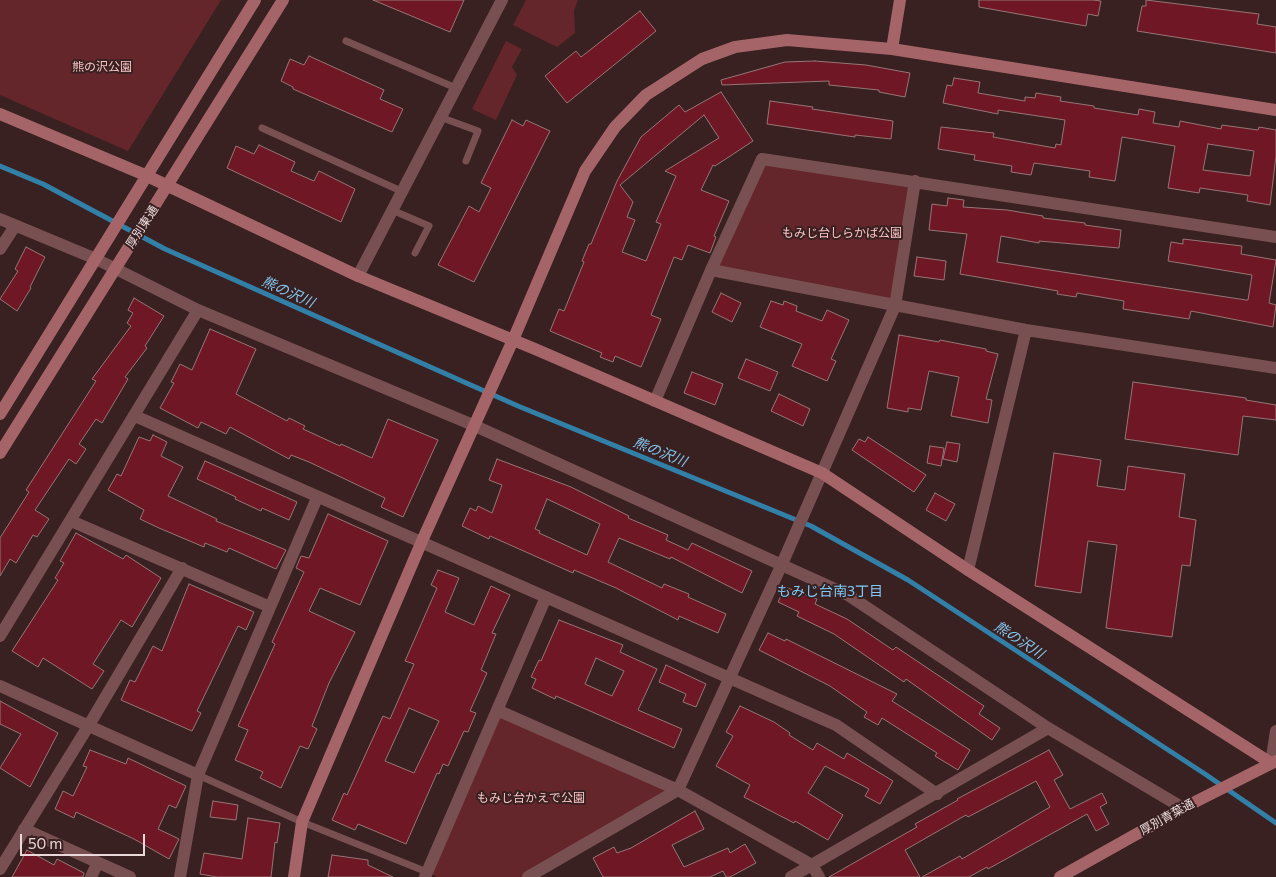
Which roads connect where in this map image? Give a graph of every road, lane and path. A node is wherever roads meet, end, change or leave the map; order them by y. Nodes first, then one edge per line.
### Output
1 (255, 0) edge
2 (283, 0) edge
3 (502, 0) edge
4 (900, 0) edge
5 (346, 41) dead end
6 (892, 49) junction
7 (456, 88) junction
8 (1276, 110) edge
9 (0, 114) edge
10 (440, 117) junction
11 (262, 128) dead end
12 (466, 161) dead end
13 (145, 175) junction
14 (915, 182) junction
15 (167, 186) junction
16 (401, 191) junction
17 (392, 210) junction
18 (0, 219) edge
19 (15, 226) junction
20 (1276, 237) edge
21 (0, 250) edge
22 (416, 253) dead end
23 (96, 259) junction
24 (115, 269) junction
25 (711, 270) junction
26 (358, 276) junction
27 (895, 306) junction
28 (198, 310) junction
29 (1026, 330) junction
30 (513, 340) junction
31 (1276, 368) edge
32 (655, 401) junction
33 (0, 414) edge
34 (135, 416) junction
35 (473, 425) junction
36 (0, 453) edge
37 (822, 473) junction
38 (317, 498) junction
39 (70, 521) junction
40 (422, 541) junction
41 (782, 564) junction
42 (182, 568) junction
43 (968, 570) junction
44 (546, 597) junction
45 (270, 607) junction
46 (0, 636) edge
47 (731, 677) junction
48 (0, 686) edge
49 (497, 710) junction
50 (89, 725) junction
51 (1048, 728) junction
52 (1276, 731) edge
53 (1273, 762) edge
54 (198, 775) junction
55 (678, 790) junction
56 (936, 794) junction
57 (1183, 808) junction
58 (302, 822) junction
59 (24, 829) junction
60 (97, 864) junction
61 (812, 865) junction
62 (0, 868) edge
63 (429, 876) edge
64 (91, 877) edge
65 (130, 877) edge
66 (180, 877) edge
67 (294, 877) edge
68 (528, 877) edge
69 (791, 877) edge
70 (819, 877) edge
71 (1060, 877) edge

1 - 13 street, 厚別東通
2 - 15 street, 厚別東通
3 - 7 street
4 - 6 street
5 - 7 lane
6 - 8 street
6 - 30 street
7 - 10 street
9 - 13 street
10 - 12 lane
10 - 16 street
11 - 16 lane
13 - 15 street
13 - 23 street, 厚別東通
14 - 20 street
14 - 25 street
14 - 27 street
15 - 24 street, 厚別東通
15 - 26 street
16 - 17 street
17 - 22 lane
17 - 26 street
18 - 19 street
19 - 21 street
19 - 23 street
23 - 24 street
23 - 33 street, 厚別東通
24 - 28 street
24 - 36 street, 厚別東通
25 - 27 street
25 - 32 street
26 - 30 street
27 - 29 street
27 - 37 street
28 - 34 street
28 - 35 street
29 - 31 street
29 - 43 street
30 - 32 street
30 - 35 street
32 - 37 street
34 - 38 street
34 - 39 street
35 - 40 street
35 - 41 street
37 - 41 street
37 - 43 street
38 - 40 street
38 - 45 street
39 - 42 street
39 - 46 street
40 - 44 street
40 - 58 street
41 - 47 street
41 - 51 street
42 - 45 street
42 - 50 street
43 - 53 street
44 - 47 street
44 - 49 street
45 - 54 street
47 - 55 street
47 - 56 street
48 - 50 street
49 - 55 street
49 - 63 street
50 - 54 street
50 - 59 street
51 - 56 street
51 - 57 street
52 - 53 street
53 - 57 street, 厚別青葉通
54 - 58 lane
54 - 66 street
55 - 61 street
55 - 68 street
56 - 61 street
57 - 71 street, 厚別青葉通
58 - 63 lane
58 - 67 street
59 - 60 street
59 - 62 street
60 - 64 street
60 - 65 street
61 - 69 street
61 - 70 street

